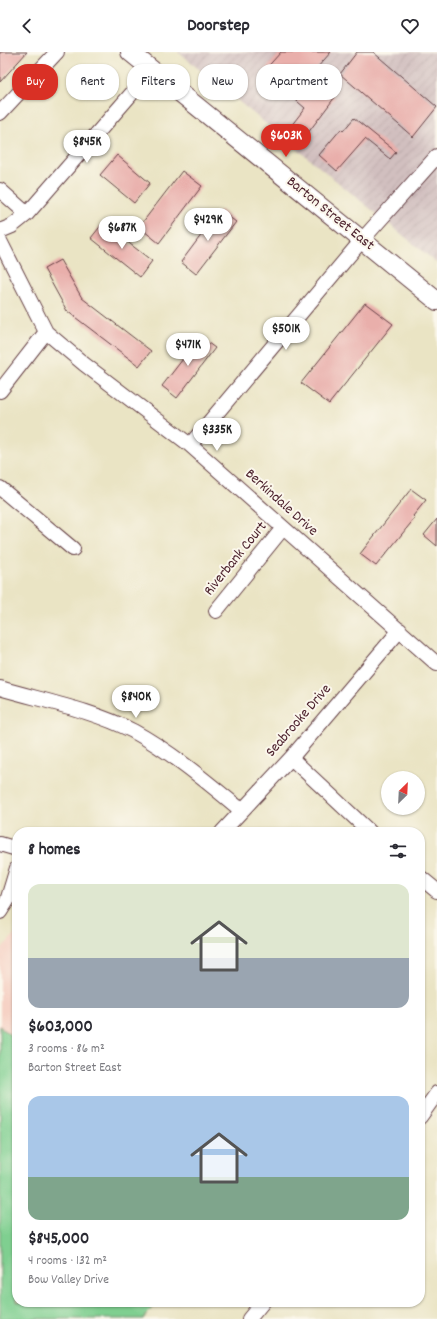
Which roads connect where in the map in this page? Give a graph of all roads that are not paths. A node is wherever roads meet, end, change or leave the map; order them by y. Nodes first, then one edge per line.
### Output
1 (58, 52) edge
2 (130, 52) edge
3 (146, 64) edge
4 (127, 99) edge
5 (190, 99) edge
6 (0, 113) edge
7 (437, 156) edge
8 (0, 190) edge
9 (27, 214) junction
10 (0, 231) edge
11 (362, 240) junction
12 (0, 241) edge
13 (437, 301) edge
14 (46, 332) junction
15 (0, 391) edge
16 (190, 445) junction
17 (0, 488) edge
18 (283, 528) junction
19 (73, 549) dead end
20 (216, 611) dead end
21 (400, 630) junction
22 (437, 664) edge
23 (0, 688) edge
24 (291, 758) junction
25 (242, 810) junction
26 (227, 827) edge
27 (365, 827) edge
28 (0, 844) edge
29 (12, 848) edge
30 (425, 881) edge
31 (12, 884) edge
32 (437, 891) edge
33 (0, 912) edge
34 (437, 1093) edge
35 (425, 1110) edge
36 (259, 1307) edge
37 (249, 1319) edge

1 - 6 street
2 - 3 main road, Barton Street East
4 - 9 street
5 - 11 main road, Barton Street East
7 - 11 street
8 - 9 street
9 - 10 street
11 - 13 main road, Barton Street East
11 - 16 street
12 - 14 street, Berkindale Drive
14 - 15 street
14 - 16 street, Berkindale Drive
16 - 18 street, Berkindale Drive
17 - 19 street
18 - 20 street, Riverbank Court
18 - 21 street, Berkindale Drive
21 - 22 street, Berkindale Drive
21 - 24 street, Seabrooke Drive
23 - 25 street
24 - 25 street, Seabrooke Drive
24 - 27 street
25 - 26 street, Seabrooke Drive
28 - 29 street
30 - 32 street
31 - 33 street
34 - 35 street
36 - 37 street

